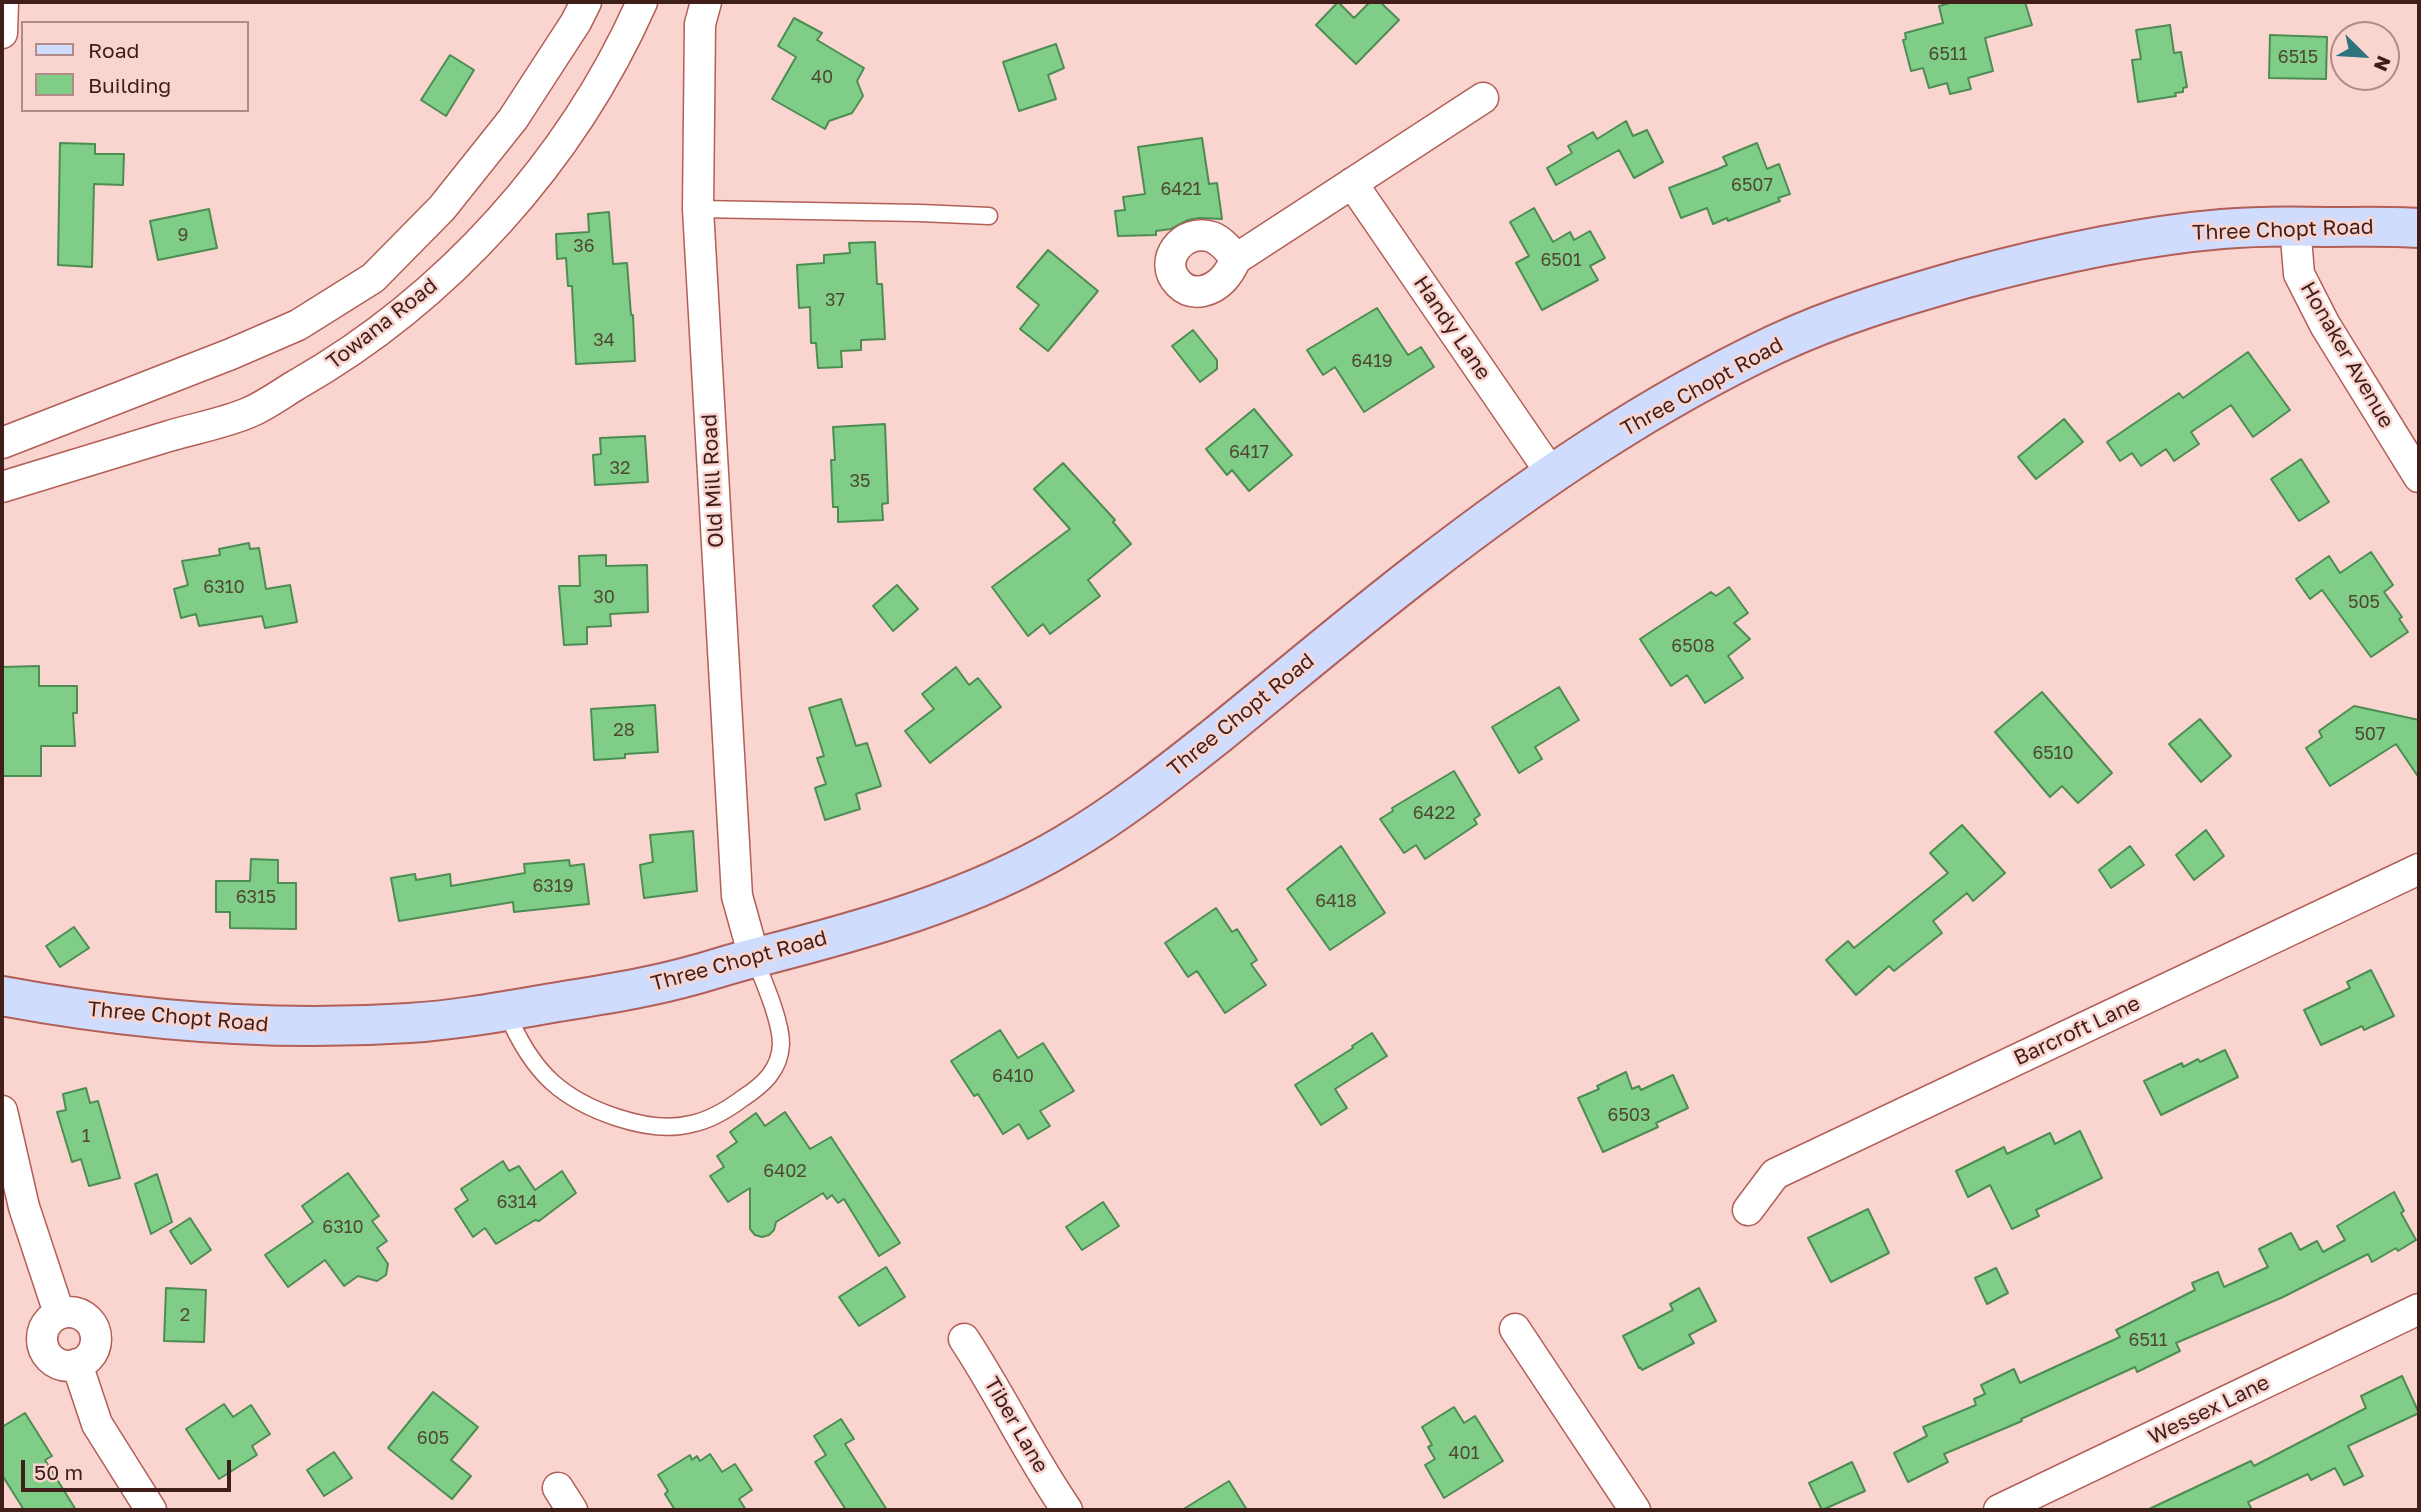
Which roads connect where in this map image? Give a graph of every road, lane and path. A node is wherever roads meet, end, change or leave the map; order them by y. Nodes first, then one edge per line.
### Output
1 (3, 2) edge
2 (586, 2) edge
3 (642, 2) edge
4 (706, 2) edge
5 (2, 33) edge
6 (1483, 98) dead end
7 (1352, 183) junction
8 (698, 209) junction
9 (989, 216) dead end
10 (2295, 226) junction
11 (2419, 228) edge
12 (1236, 259) dead end
13 (2, 443) edge
14 (1551, 473) junction
15 (2419, 477) edge
16 (2, 487) edge
17 (2419, 869) edge
18 (754, 957) junction
19 (2, 996) edge
20 (506, 1011) junction
21 (2, 1111) edge
22 (1748, 1210) dead end
23 (2419, 1309) edge
24 (1515, 1329) dead end
25 (964, 1339) dead end
26 (151, 1510) edge
27 (1067, 1510) edge
28 (1635, 1510) edge
29 (1999, 1510) edge

1 - 5 street
2 - 13 street, Towana Road
3 - 16 street, Towana Road
4 - 8 street, Old Mill Road
6 - 7 street
7 - 12 street
7 - 14 street, Handy Lane
8 - 9 lane
8 - 18 street, Old Mill Road
10 - 11 main road, Three Chopt Road
10 - 14 main road, Three Chopt Road
10 - 15 street, Honaker Avenue
14 - 18 main road, Three Chopt Road
17 - 22 street, Barcroft Lane
18 - 20 main road, Three Chopt Road
18 - 20 lane
19 - 20 main road, Three Chopt Road
21 - 26 street
23 - 29 street, Wessex Lane
24 - 28 street
25 - 27 street, Tiber Lane

